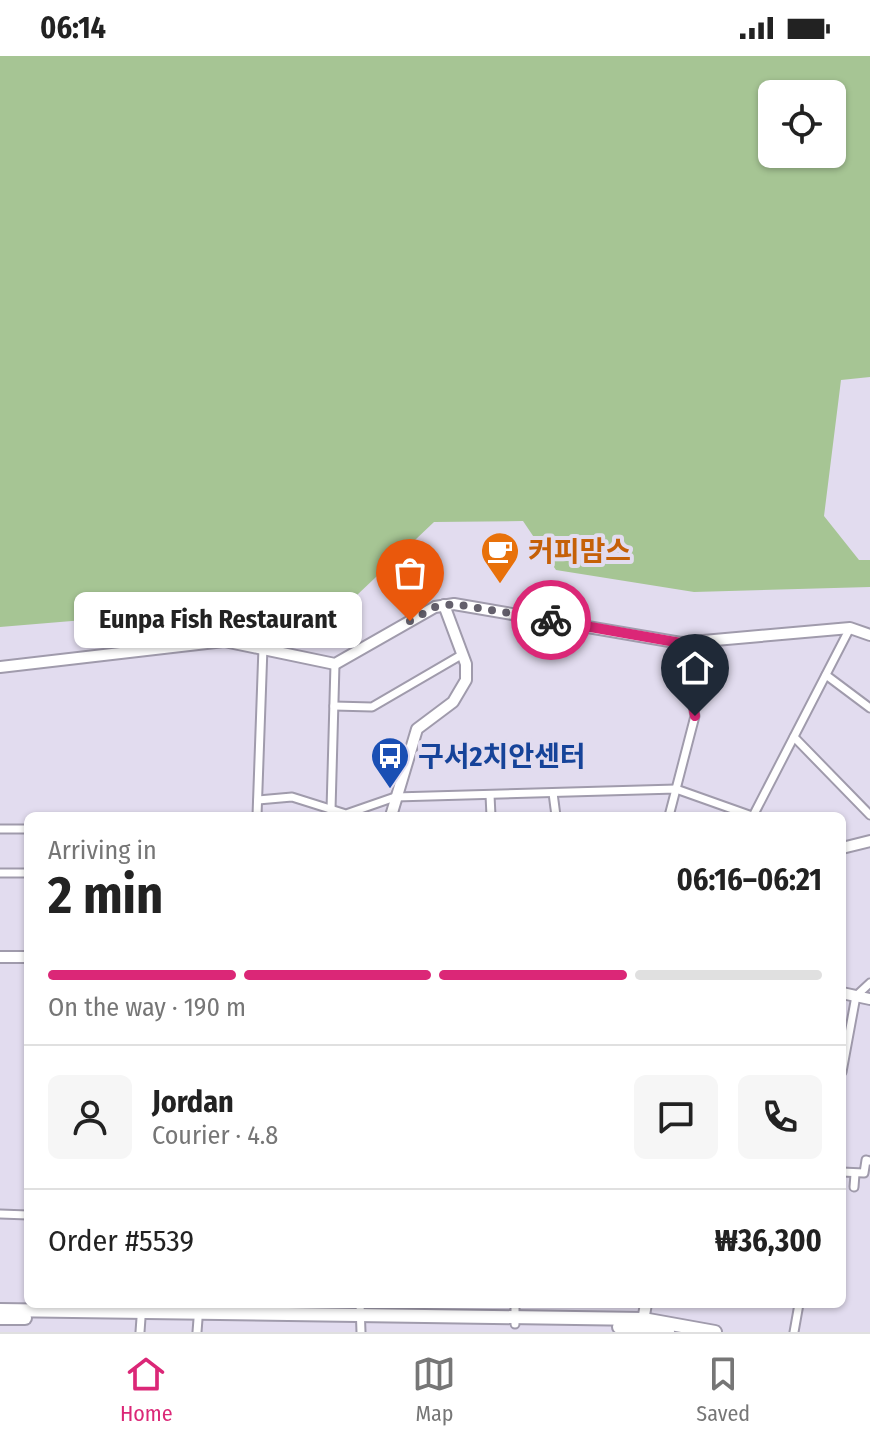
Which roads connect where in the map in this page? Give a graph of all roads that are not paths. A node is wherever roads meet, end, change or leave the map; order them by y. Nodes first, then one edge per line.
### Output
1 (444, 605) junction
2 (850, 628) junction
3 (870, 635) edge
4 (681, 643) junction
5 (263, 647) junction
6 (463, 654) junction
7 (335, 664) junction
8 (0, 667) edge
9 (826, 675) junction
10 (334, 706) junction
11 (870, 708) edge
12 (794, 737) junction
13 (676, 789) junction
14 (553, 793) junction
15 (490, 795) junction
16 (395, 797) junction
17 (258, 800) junction
18 (331, 810) junction
19 (257, 812) edge
20 (338, 812) edge
21 (352, 812) edge
22 (392, 812) edge
23 (491, 812) edge
24 (555, 812) edge
25 (670, 812) edge
26 (742, 812) edge
27 (755, 812) edge
28 (870, 815) edge
29 (0, 829) edge
30 (24, 829) edge
31 (870, 841) edge
32 (846, 847) edge
33 (0, 873) edge
34 (24, 873) edge
35 (0, 957) edge
36 (24, 957) edge
37 (870, 983) edge
38 (846, 994) edge
39 (856, 996) junction
40 (870, 999) edge
41 (846, 1050) edge
42 (870, 1161) edge
43 (846, 1173) edge
44 (855, 1174) junction
45 (854, 1187) dead end
46 (0, 1214) edge
47 (24, 1215) edge
48 (798, 1308) edge
49 (0, 1310) edge
50 (515, 1315) edge
51 (195, 1316) edge
52 (0, 1318) edge
53 (141, 1318) junction
54 (360, 1318) edge
55 (642, 1326) edge
56 (140, 1332) edge
57 (351, 1332) edge
58 (674, 1332) edge
59 (715, 1332) edge
60 (794, 1332) edge

1 - 4 main road
1 - 6 main road
1 - 7 main road
2 - 3 main road
2 - 4 main road
2 - 9 street
4 - 13 street
5 - 7 main road
5 - 8 main road
5 - 17 street
6 - 10 street
6 - 16 main road
7 - 10 street
9 - 11 street
9 - 12 street
10 - 18 street
12 - 27 street
12 - 28 street
13 - 14 street
13 - 25 street
13 - 26 street
14 - 15 street
14 - 24 street
15 - 16 street
15 - 23 street
16 - 21 street
16 - 22 main road
17 - 18 street
17 - 19 street
18 - 20 street
29 - 30 street
31 - 32 main road
33 - 34 street
35 - 36 main road
37 - 39 street
38 - 39 main road
39 - 40 main road
39 - 41 street
42 - 44 street
43 - 44 street
44 - 45 street
46 - 47 street
48 - 60 street
49 - 51 main road
50 - 54 main road
50 - 55 main road
51 - 53 main road
51 - 54 main road
52 - 53 main road
53 - 56 street
54 - 57 street
55 - 58 main road
55 - 59 main road

